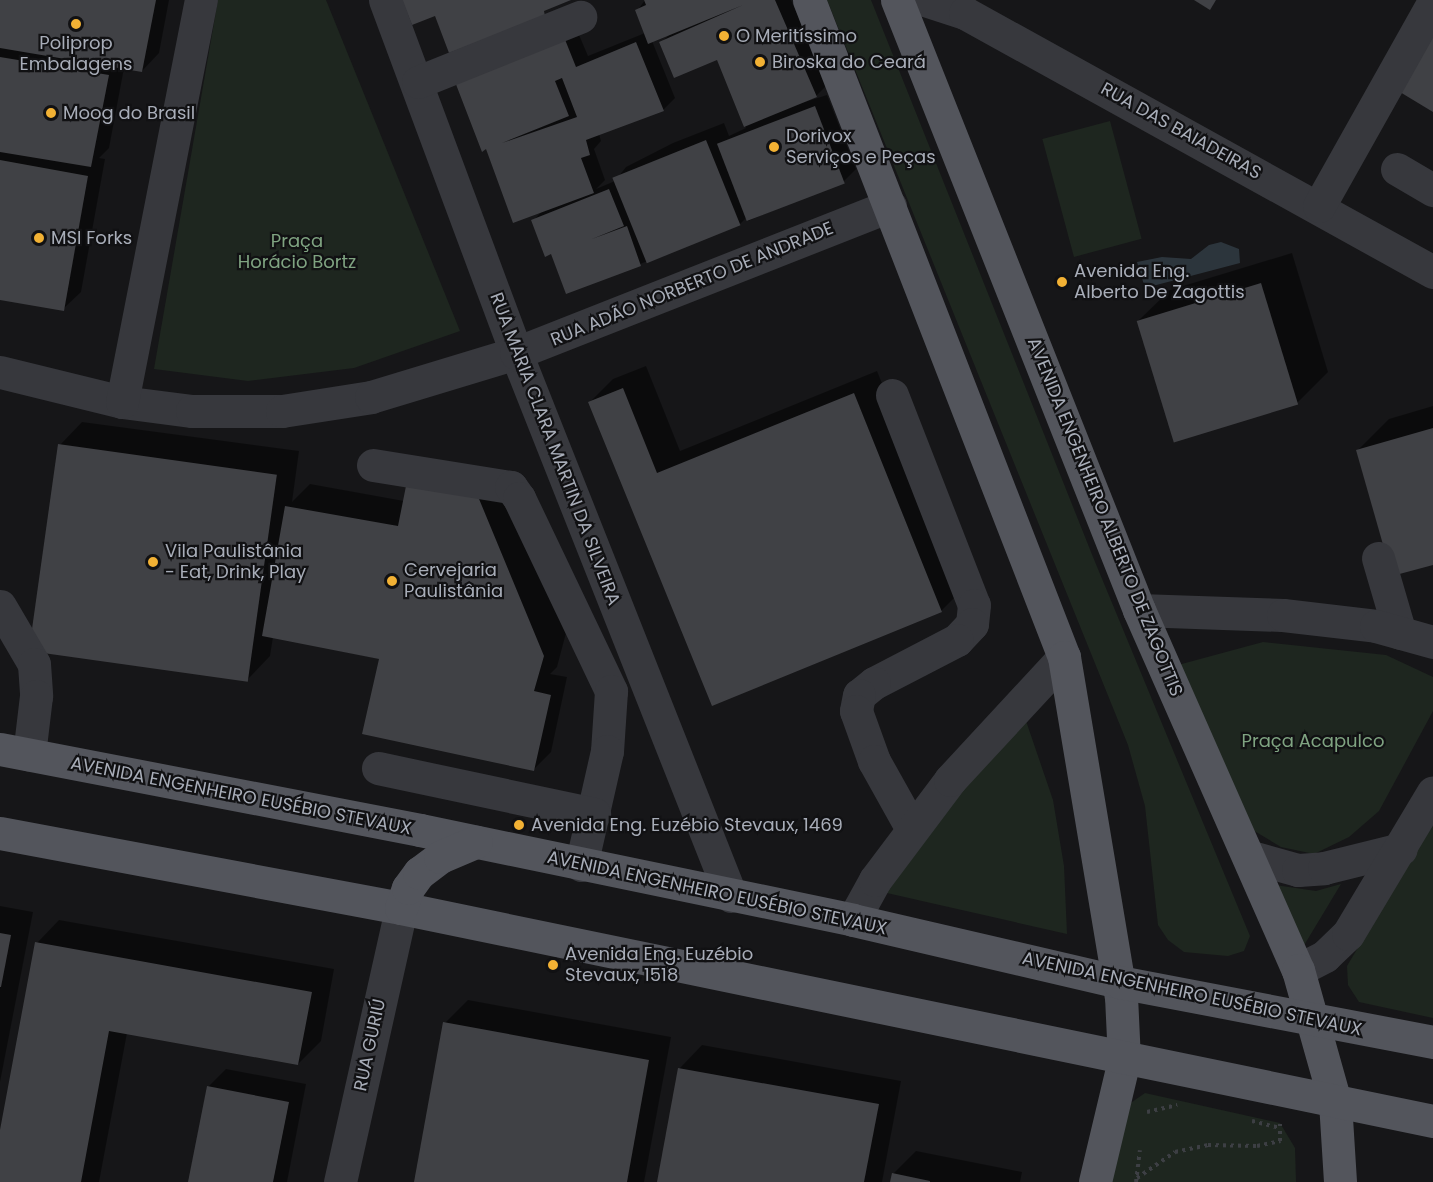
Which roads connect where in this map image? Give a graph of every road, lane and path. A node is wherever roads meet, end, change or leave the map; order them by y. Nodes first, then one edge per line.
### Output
1 (201, 0) edge
2 (385, 0) edge
3 (809, 0) edge
4 (897, 0) edge
5 (925, 0) edge
6 (1433, 3) edge
7 (580, 17) dead end
8 (418, 82) junction
9 (1397, 169) dead end
10 (1433, 190) edge
11 (890, 206) junction
12 (1319, 206) junction
13 (1433, 272) edge
14 (516, 353) junction
15 (0, 372) edge
16 (892, 395) dead end
17 (122, 402) junction
18 (373, 465) dead end
19 (1378, 558) dead end
20 (0, 606) edge
21 (1139, 610) junction
22 (1400, 633) junction
23 (1433, 642) edge
24 (1064, 657) junction
25 (14, 752) edge
26 (378, 768) dead end
27 (1433, 792) edge
28 (594, 814) junction
29 (912, 830) junction
30 (0, 833) edge
31 (476, 842) junction
32 (1401, 849) junction
33 (1251, 858) junction
34 (581, 865) junction
35 (731, 896) junction
36 (400, 908) junction
37 (853, 920) junction
38 (1298, 970) junction
39 (1119, 982) junction
40 (1310, 1019) junction
41 (1433, 1042) edge
42 (1124, 1060) junction
43 (1278, 1087) junction
44 (1335, 1102) junction
45 (1180, 1104) dead end
46 (1144, 1113) dead end
47 (1247, 1120) dead end
48 (1433, 1121) edge
49 (1280, 1128) junction
50 (1137, 1178) dead end
51 (340, 1182) edge
52 (1095, 1182) edge
53 (1340, 1182) edge

1 - 17 street
2 - 8 street, RUA MARIA CLARA MARTIN DA SILVEIRA
3 - 11 main road
4 - 21 main road, AVENIDA ENGENHEIRO ALBERTO DE ZAGOTTIS
5 - 12 street, RUA DAS BAIADEIRAS
6 - 12 street
7 - 8 street
8 - 14 street, RUA MARIA CLARA MARTIN DA SILVEIRA
9 - 10 street
11 - 14 street, RUA ADÃO NORBERTO DE ANDRADE
11 - 24 main road
12 - 13 street, RUA DAS BAIADEIRAS
14 - 17 street, RUA ADÃO NORBERTO DE ANDRADE
14 - 35 street, RUA MARIA CLARA MARTIN DA SILVEIRA
15 - 17 street, RUA ADÃO NORBERTO DE ANDRADE
16 - 29 street
18 - 28 street
19 - 22 street
20 - 25 street
21 - 22 street
21 - 33 main road, AVENIDA ENGENHEIRO ALBERTO DE ZAGOTTIS
22 - 23 street
24 - 29 street
24 - 39 main road
25 - 31 main road, AVENIDA ENGENHEIRO EUSÉBIO STEVAUX
26 - 28 street
27 - 32 street
28 - 34 street
29 - 37 street
30 - 36 main road
31 - 34 main road, AVENIDA ENGENHEIRO EUSÉBIO STEVAUX
31 - 36 main road
32 - 33 street
32 - 38 street
33 - 38 main road, AVENIDA ENGENHEIRO ALBERTO DE ZAGOTTIS
34 - 35 main road, AVENIDA ENGENHEIRO EUSÉBIO STEVAUX
35 - 37 main road, AVENIDA ENGENHEIRO EUSÉBIO STEVAUX
36 - 42 main road
36 - 51 street, RUA GURIÚ
37 - 39 main road, AVENIDA ENGENHEIRO EUSÉBIO STEVAUX
38 - 40 main road, AVENIDA ENGENHEIRO ALBERTO DE ZAGOTTIS
39 - 40 main road, AVENIDA ENGENHEIRO EUSÉBIO STEVAUX
39 - 42 main road
40 - 41 main road, AVENIDA ENGENHEIRO EUSÉBIO STEVAUX
40 - 44 main road, AVENIDA ENGENHEIRO ALBERTO DE ZAGOTTIS
42 - 43 main road
42 - 52 main road
43 - 44 main road
43 - 49 path
44 - 48 main road
44 - 53 main road, AVENIDA ENGENHEIRO ALBERTO DE ZAGOTTIS
45 - 46 path
47 - 49 path
49 - 50 path

